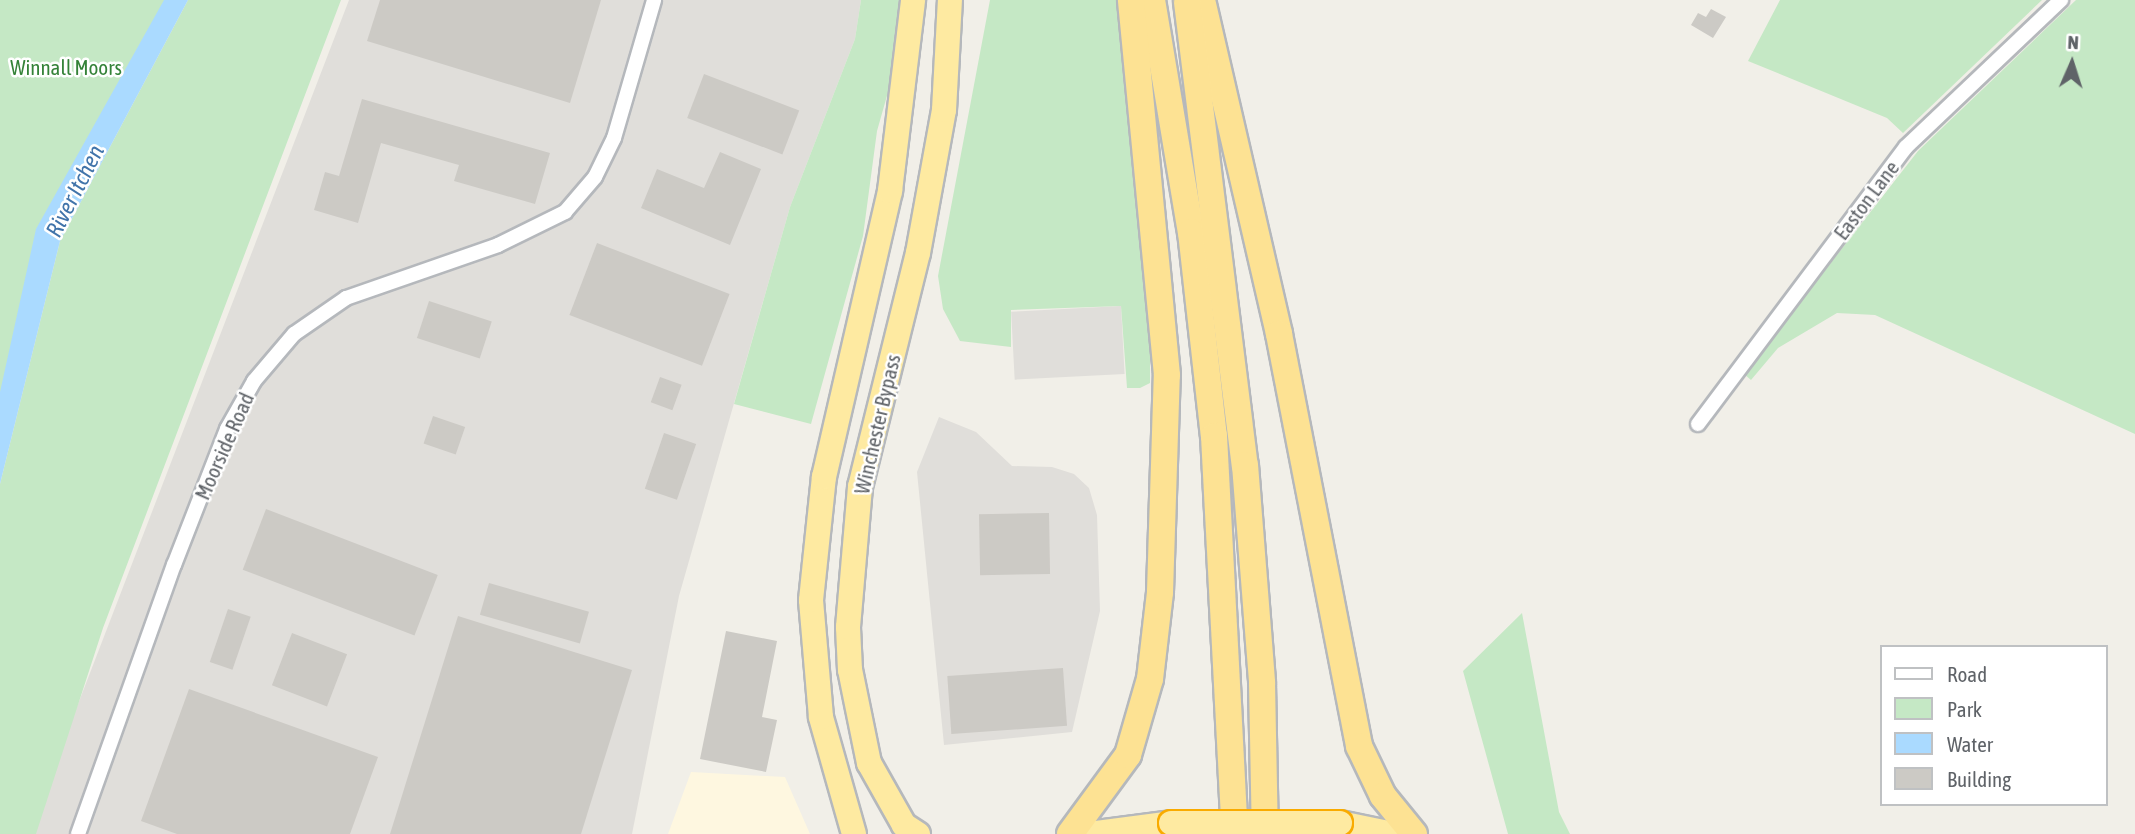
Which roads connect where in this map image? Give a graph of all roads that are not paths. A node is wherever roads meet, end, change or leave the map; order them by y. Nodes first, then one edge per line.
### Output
1 (654, 0) edge
2 (913, 0) edge
3 (950, 0) edge
4 (1131, 0) edge
5 (1152, 0) edge
6 (1187, 0) edge
7 (1202, 0) edge
8 (2061, 0) edge
9 (1698, 424) dead end
10 (78, 834) edge
11 (854, 834) edge
12 (918, 834) edge
13 (1070, 834) edge
14 (1089, 834) edge
15 (1236, 834) edge
16 (1265, 834) edge
17 (1393, 834) edge
18 (1414, 834) edge

1 - 10 street, Moorside Road
2 - 11 highway, Winchester Bypass
3 - 12 highway, Winchester Bypass
4 - 13 highway
5 - 15 highway
6 - 16 highway
7 - 18 highway
8 - 9 street, Easton Lane
14 - 17 highway, bridge

